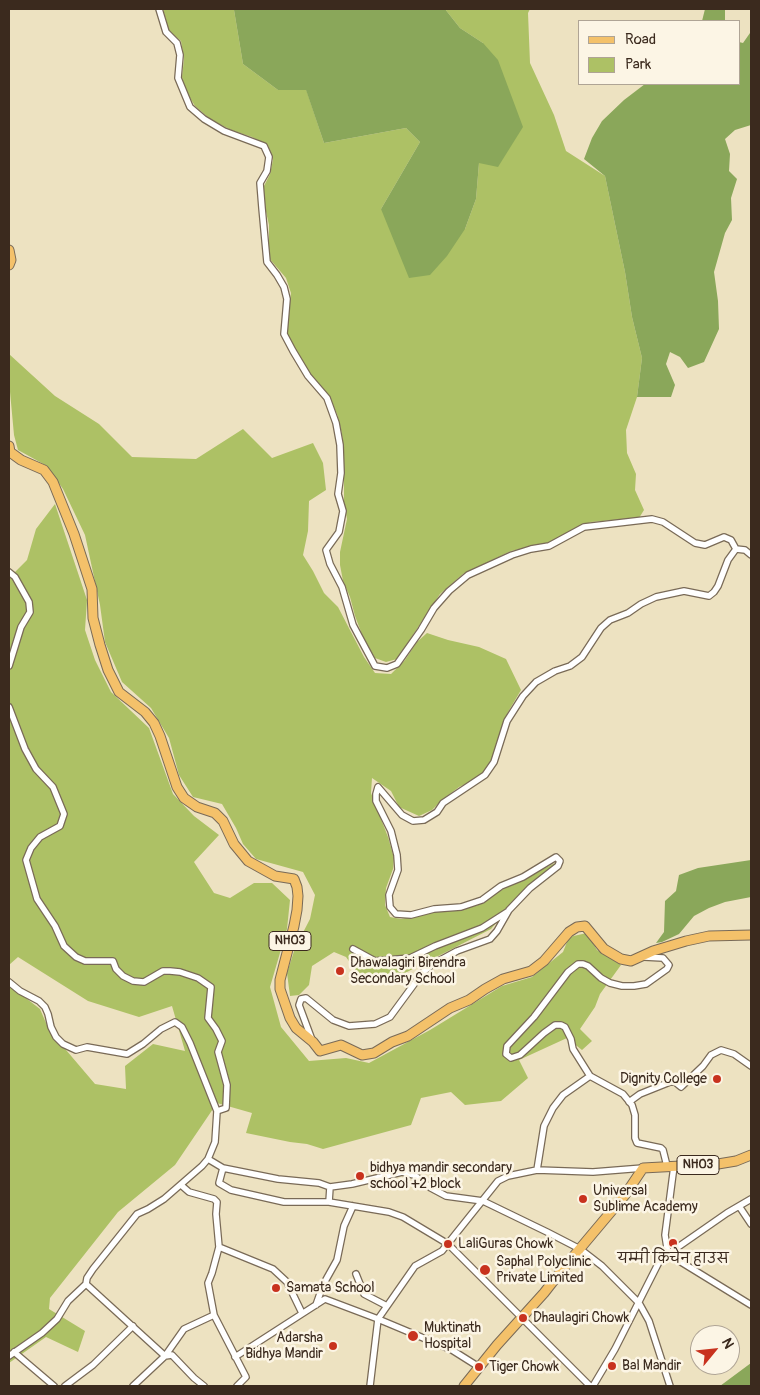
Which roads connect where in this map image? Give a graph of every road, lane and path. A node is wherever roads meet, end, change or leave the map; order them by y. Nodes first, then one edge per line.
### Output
1 (159, 9) edge
2 (9, 250) edge
3 (9, 266) edge
4 (9, 446) edge
5 (736, 549) junction
6 (751, 555) edge
7 (9, 572) edge
8 (9, 666) edge
9 (9, 707) edge
10 (509, 910) junction
11 (751, 935) edge
12 (353, 949) dead end
13 (644, 956) junction
14 (9, 982) edge
15 (313, 1042) junction
16 (750, 1064) edge
17 (590, 1076) junction
18 (629, 1102) junction
19 (217, 1111) junction
20 (751, 1155) edge
21 (208, 1159) junction
22 (670, 1166) junction
23 (223, 1168) junction
24 (643, 1168) junction
25 (537, 1170) junction
26 (181, 1185) junction
27 (330, 1187) junction
28 (751, 1199) edge
29 (483, 1201) junction
30 (329, 1202) junction
31 (353, 1206) junction
32 (739, 1206) junction
33 (751, 1224) edge
34 (448, 1244) junction
35 (219, 1247) junction
36 (580, 1249) junction
37 (668, 1254) junction
38 (356, 1274) dead end
39 (86, 1284) junction
40 (639, 1303) junction
41 (316, 1305) junction
42 (751, 1305) edge
43 (386, 1306) junction
44 (302, 1313) junction
45 (214, 1315) junction
46 (523, 1318) junction
47 (378, 1319) junction
48 (133, 1326) junction
49 (12, 1354) edge
50 (165, 1356) junction
51 (235, 1357) junction
52 (479, 1367) junction
53 (54, 1386) edge
54 (65, 1386) edge
55 (133, 1386) edge
56 (204, 1386) edge
57 (237, 1386) edge
58 (370, 1386) edge
59 (464, 1386) edge
60 (591, 1386) edge
61 (670, 1386) edge

1 - 5 street
2 - 3 main road
4 - 15 main road, NH03
5 - 6 street
5 - 10 street
7 - 8 street
9 - 19 street
10 - 12 street
10 - 15 street
11 - 13 main road, NH03
13 - 15 main road, NH03
13 - 17 street
14 - 19 street
16 - 18 street
17 - 18 street
17 - 25 street
18 - 22 street
19 - 21 street
20 - 22 main road, NH03
21 - 23 street
21 - 26 street
22 - 24 main road, NH03
22 - 37 street
23 - 27 street
23 - 30 street
24 - 25 street
24 - 36 main road
25 - 29 street
26 - 35 street
26 - 39 street
27 - 29 street
27 - 30 street
28 - 32 street
29 - 34 street
29 - 36 street
30 - 31 street
31 - 34 street
31 - 41 street
32 - 33 street
32 - 37 street
34 - 43 street
34 - 46 street
35 - 44 street
35 - 45 street
36 - 40 street
36 - 46 main road
37 - 40 street
37 - 42 street
38 - 43 street
39 - 48 street
39 - 49 street
40 - 60 street
40 - 61 street
41 - 44 street
41 - 47 street
43 - 47 street
44 - 51 street
45 - 50 street
45 - 51 street
46 - 52 main road
46 - 60 street
47 - 52 street
47 - 58 street
48 - 50 street
48 - 54 street
49 - 53 street
50 - 55 street
50 - 56 street
51 - 57 street
52 - 59 main road

